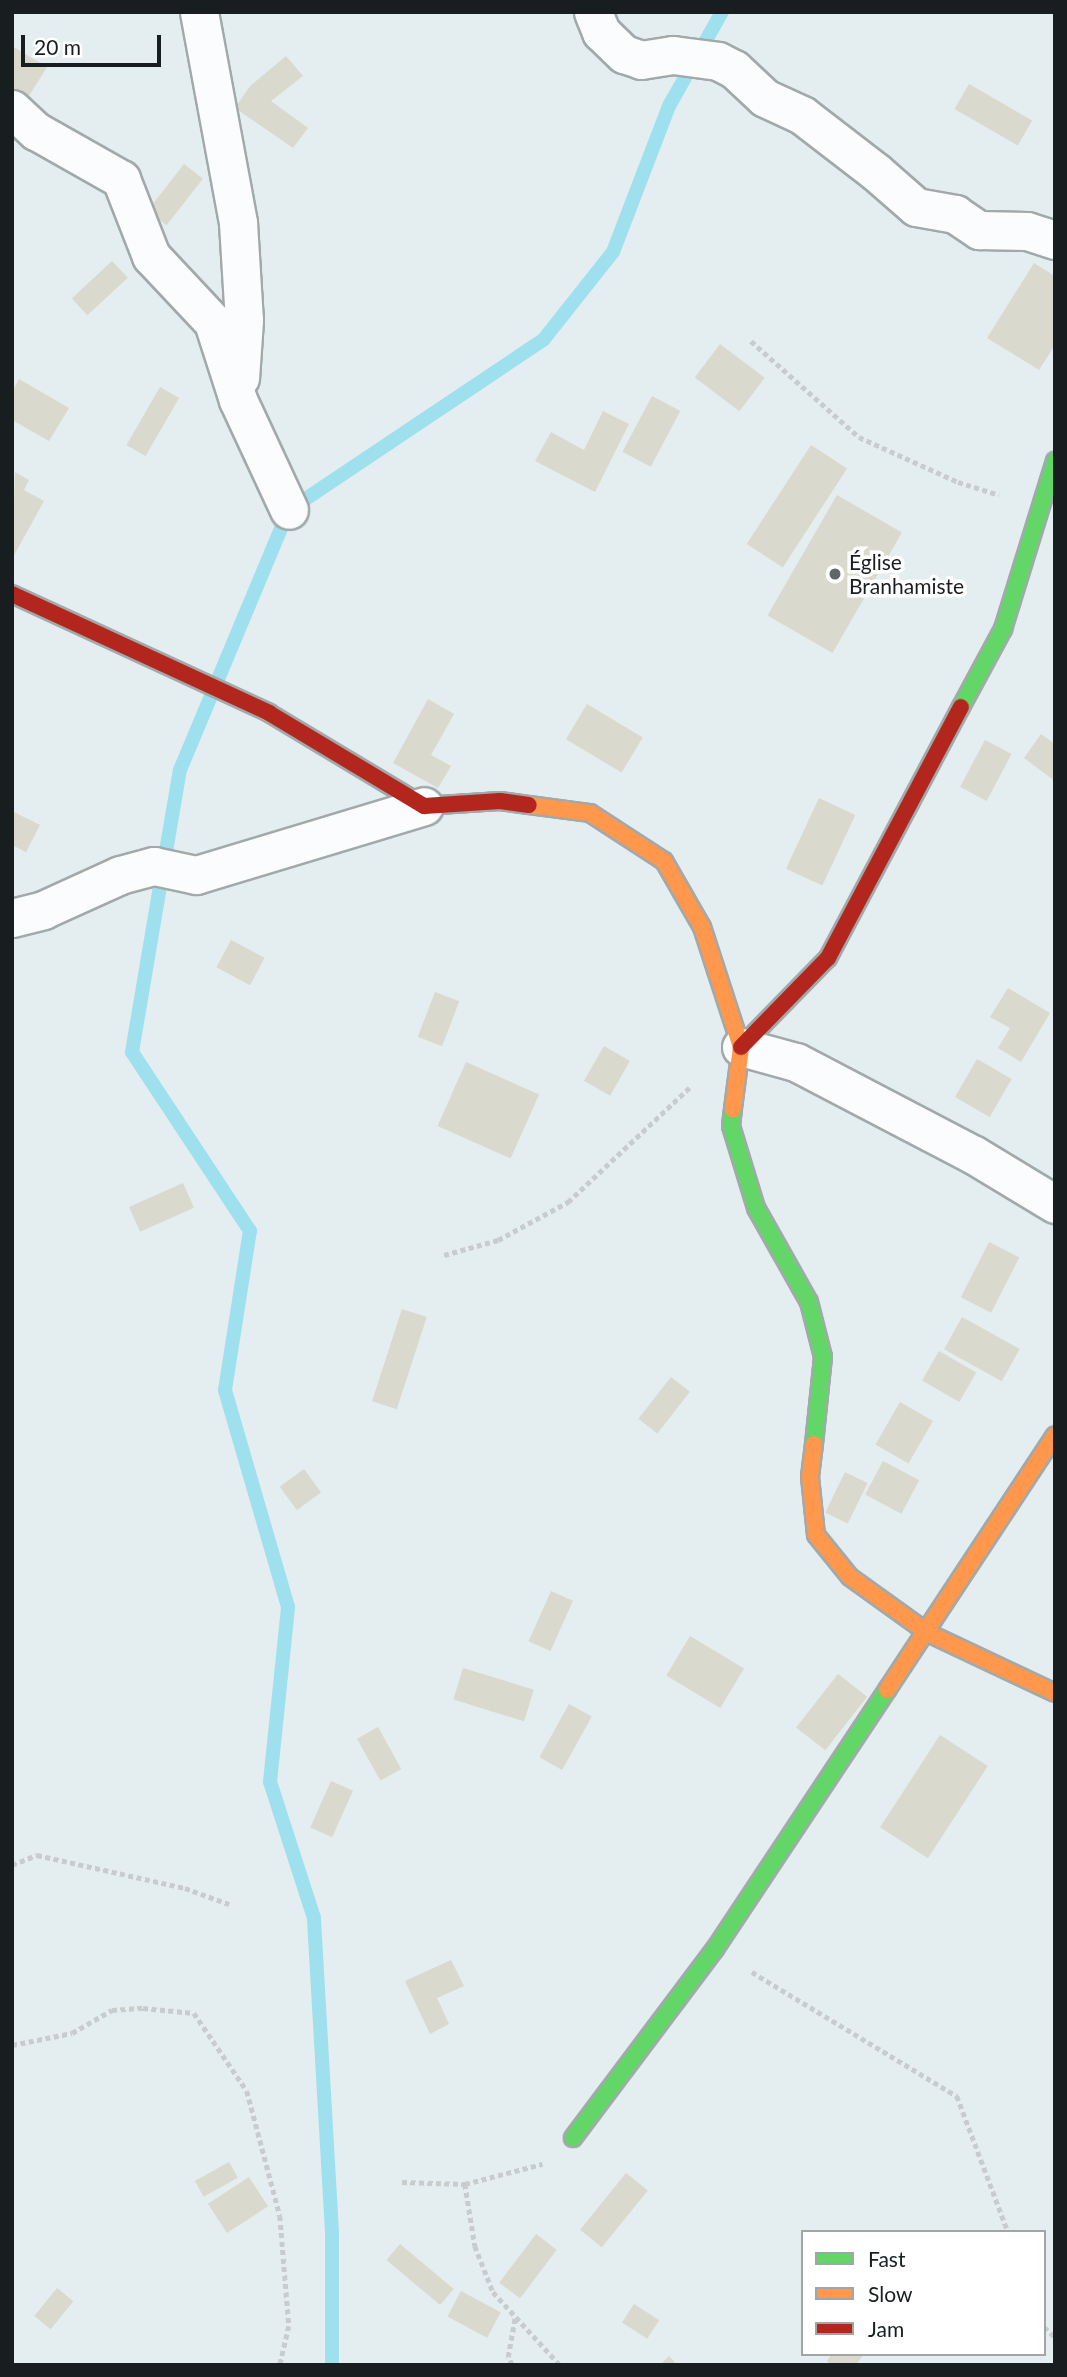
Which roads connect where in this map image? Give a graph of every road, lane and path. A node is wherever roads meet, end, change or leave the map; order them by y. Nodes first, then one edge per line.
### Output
1 (199, 12) edge
2 (593, 12) edge
3 (12, 109) edge
4 (1055, 240) edge
5 (751, 341) dead end
6 (238, 400) junction
7 (1055, 461) edge
8 (1040, 508) junction
9 (289, 510) dead end
10 (12, 594) edge
11 (424, 806) junction
12 (12, 918) edge
13 (741, 1047) junction
14 (1055, 1204) edge
15 (444, 1255) dead end
16 (1055, 1436) edge
17 (928, 1633) junction
18 (1055, 1693) edge
19 (12, 1865) edge
20 (229, 1904) dead end
21 (715, 1949) junction
22 (12, 2045) edge
23 (573, 2138) joint
24 (402, 2182) dead end
25 (465, 2184) junction
26 (1007, 2230) edge
27 (515, 2317) junction
28 (280, 2365) edge
29 (512, 2365) edge
30 (560, 2365) edge

1 - 6 street
2 - 4 street
3 - 6 street
5 - 8 path
6 - 9 street
7 - 8 street
8 - 13 street
10 - 11 street
11 - 12 street
11 - 13 street
13 - 14 street
13 - 15 path
13 - 17 street
16 - 17 street
17 - 18 street
17 - 21 street
19 - 20 path
21 - 23 street
21 - 26 path
22 - 28 path
23 - 25 path
24 - 25 path
25 - 27 path
27 - 29 path
27 - 30 path

